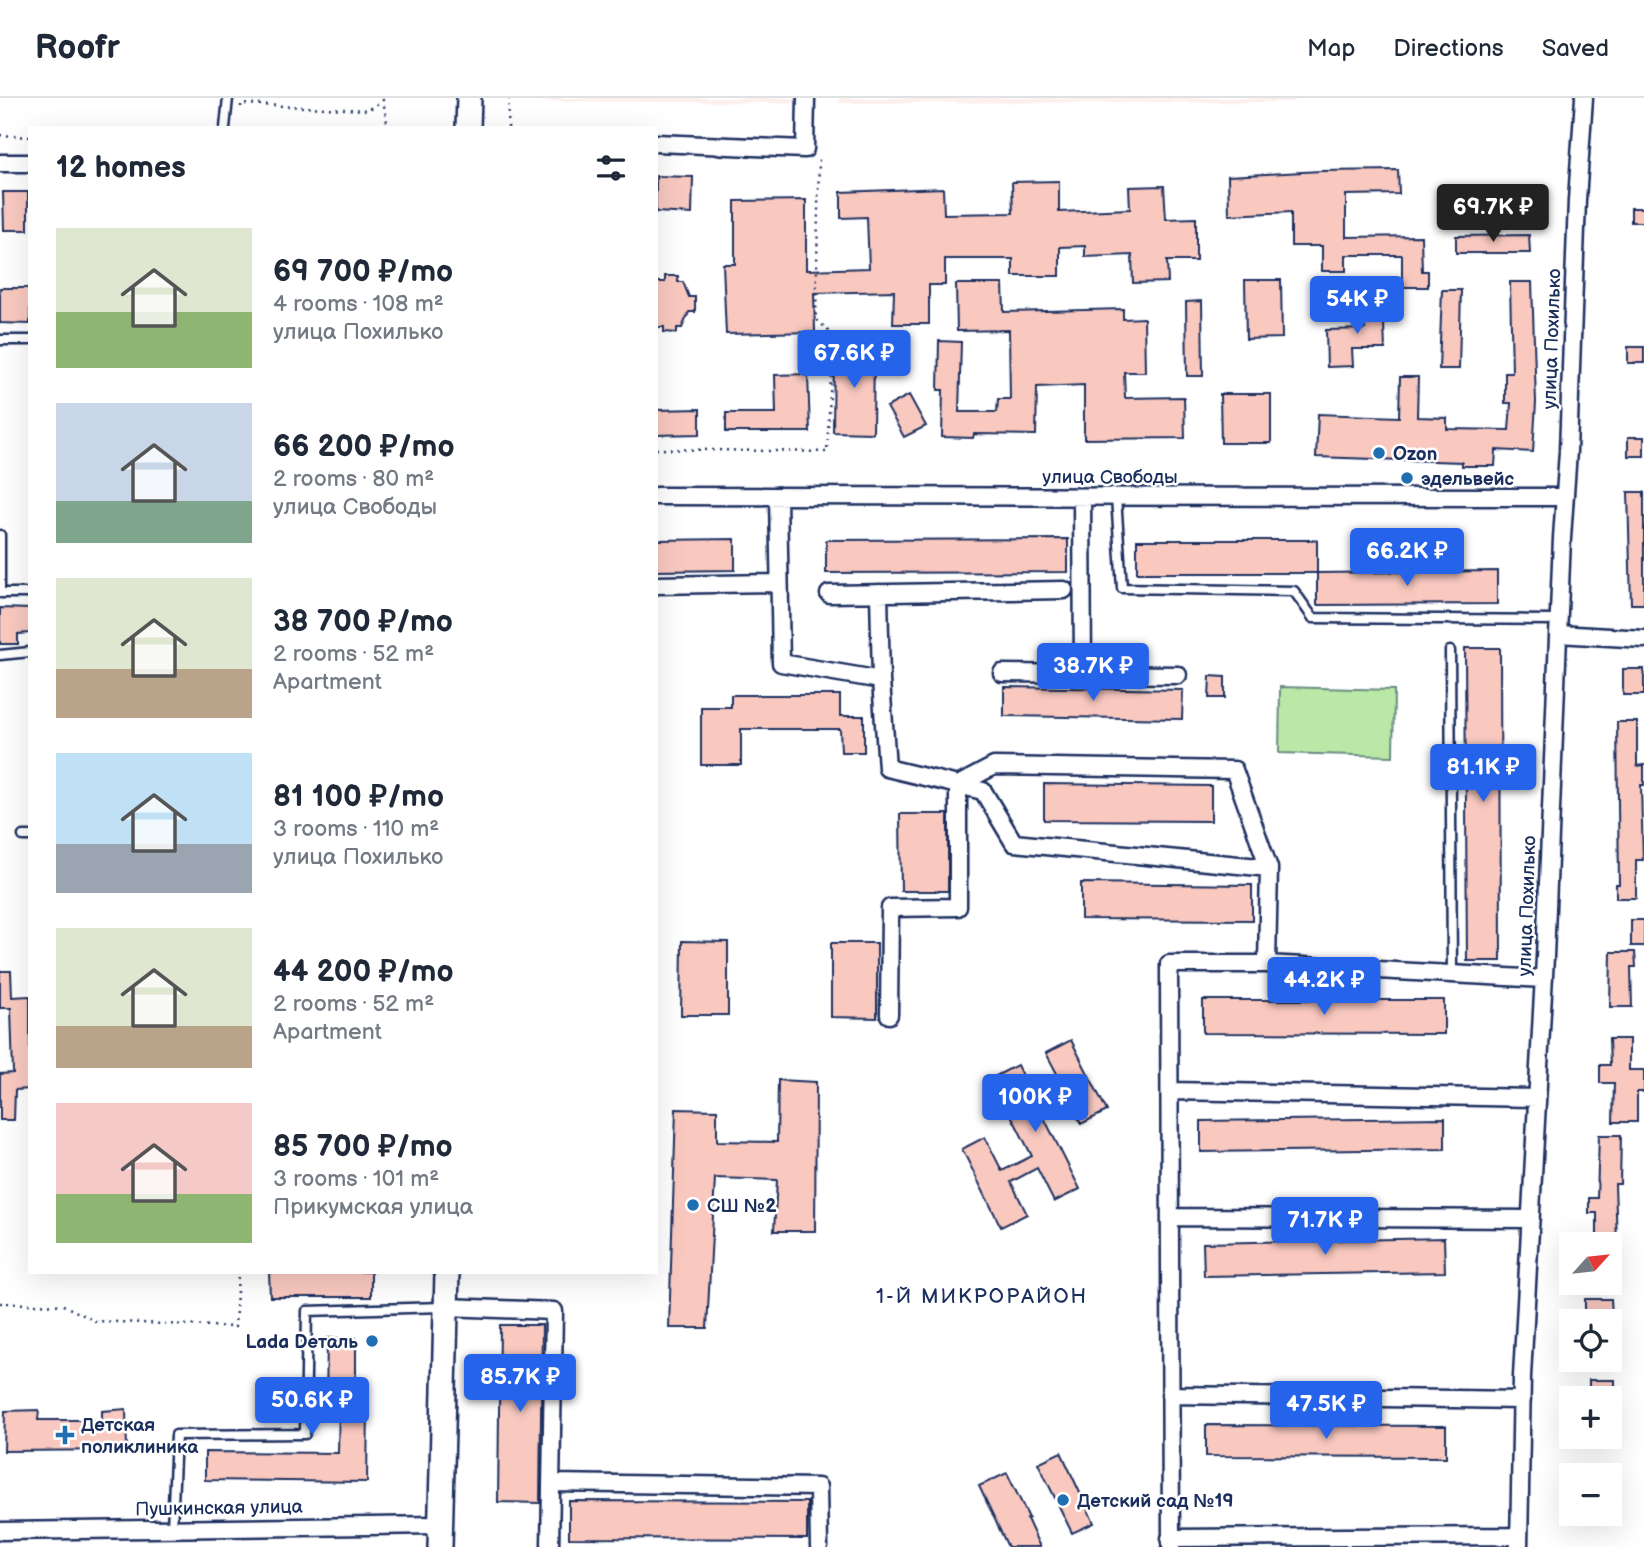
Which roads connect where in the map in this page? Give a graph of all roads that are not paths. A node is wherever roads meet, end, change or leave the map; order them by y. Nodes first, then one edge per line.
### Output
1 (228, 98) edge
2 (469, 98) edge
3 (806, 98) edge
4 (1584, 98) edge
5 (225, 126) edge
6 (468, 126) edge
7 (658, 143) edge
8 (0, 163) edge
9 (28, 163) edge
10 (0, 340) edge
11 (28, 340) edge
12 (658, 496) edge
13 (778, 496) junction
14 (1083, 497) junction
15 (1116, 497) junction
16 (1565, 497) junction
17 (0, 535) edge
18 (779, 583) junction
19 (658, 585) edge
20 (1065, 590) dead end
21 (0, 593) edge
22 (28, 593) edge
23 (879, 593) junction
24 (829, 594) dead end
25 (1558, 627) junction
26 (1644, 639) edge
27 (1450, 651) dead end
28 (28, 652) edge
29 (0, 655) edge
30 (1002, 673) dead end
31 (1083, 674) junction
32 (1178, 675) dead end
33 (881, 680) junction
34 (958, 785) junction
35 (1269, 868) junction
36 (1267, 964) junction
37 (1452, 974) junction
38 (1544, 979) junction
39 (889, 1015) dead end
40 (1170, 1091) junction
41 (1537, 1098) junction
42 (1170, 1217) junction
43 (1531, 1219) junction
44 (447, 1274) edge
45 (446, 1307) junction
46 (1170, 1395) junction
47 (1522, 1399) junction
48 (551, 1483) junction
49 (172, 1529) junction
50 (0, 1531) edge
51 (440, 1536) edge
52 (1170, 1542) edge
53 (1519, 1542) edge
54 (550, 1547) edge
55 (819, 1547) edge

1 - 5 lane
2 - 6 main road
3 - 7 street
4 - 16 street, улица Похилько
8 - 9 street
10 - 11 lane
12 - 13 street, улица Свободы
13 - 14 street, улица Свободы
13 - 18 street
14 - 15 street, улица Свободы
14 - 31 street
15 - 16 street, улица Свободы
15 - 25 lane
16 - 25 street, улица Похилько
17 - 21 lane
18 - 19 street
18 - 33 street
20 - 23 street
21 - 22 lane
23 - 24 street
23 - 33 street
25 - 26 street
25 - 38 street, улица Похилько
27 - 37 lane
28 - 29 lane
30 - 31 street
31 - 32 street
33 - 34 street
34 - 35 street
34 - 35 street
34 - 39 street
35 - 36 street
36 - 37 street
36 - 40 street
37 - 38 street
38 - 41 street, улица Похилько
40 - 41 street
40 - 42 street
41 - 43 street, улица Похилько
42 - 43 street
42 - 46 street
43 - 47 street, улица Похилько
44 - 45 main road
45 - 48 street
45 - 49 lane
45 - 51 main road
46 - 47 street
46 - 52 street
47 - 53 street, улица Похилько
48 - 54 street
48 - 55 street
49 - 50 street, Пушкинская улица
49 - 51 street, Пушкинская улица
52 - 53 street

